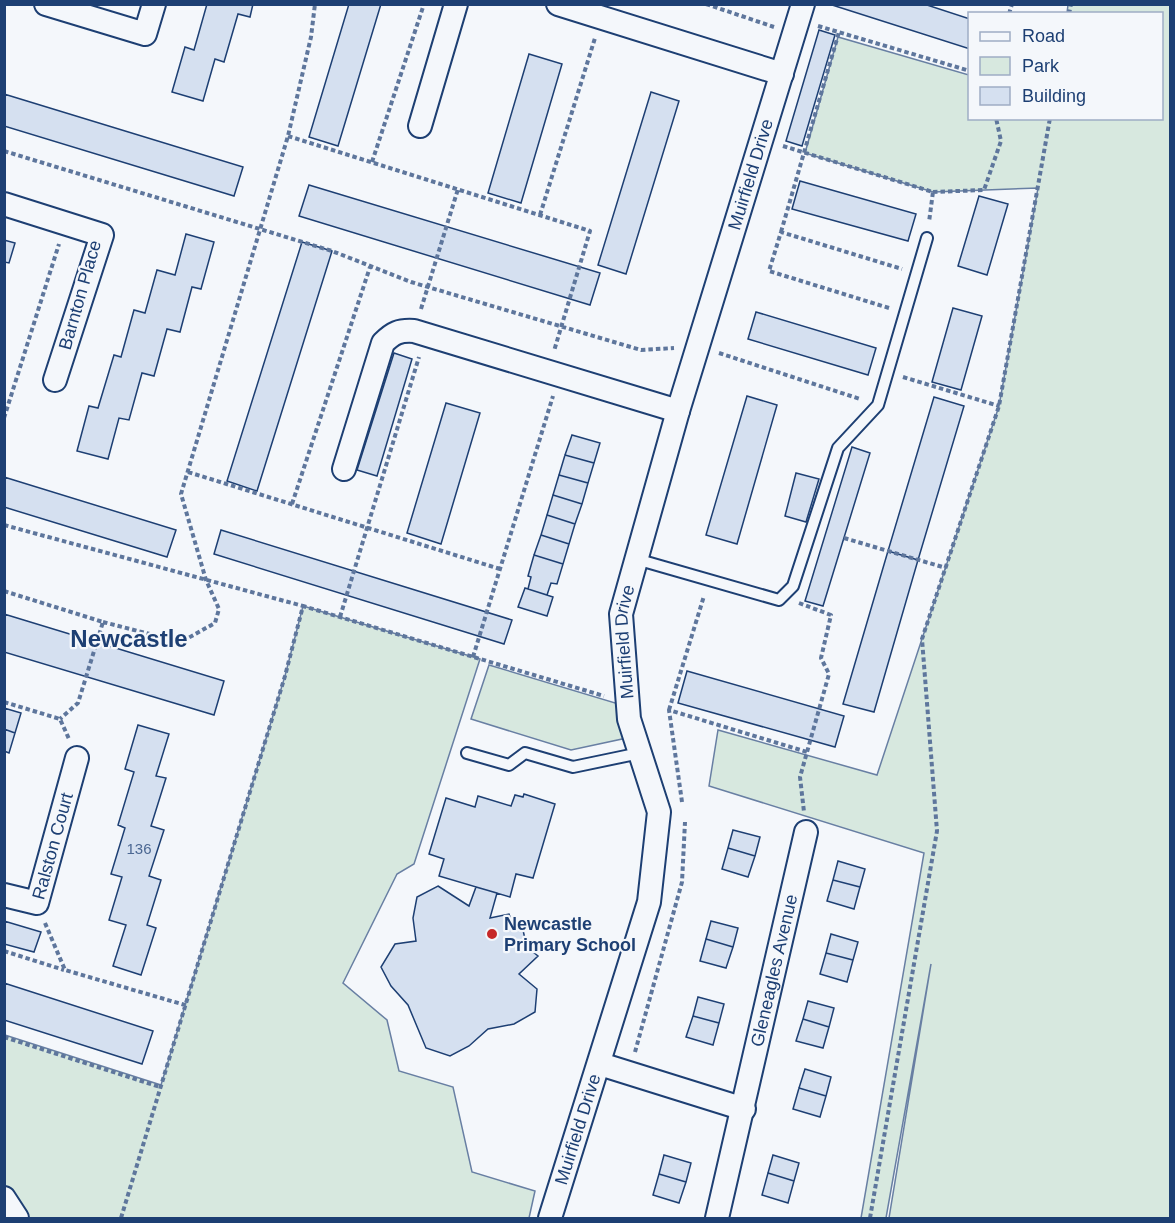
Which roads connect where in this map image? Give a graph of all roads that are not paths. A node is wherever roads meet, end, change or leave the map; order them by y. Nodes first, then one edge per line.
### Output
1 (46, 4) edge
2 (154, 4) edge
3 (456, 4) edge
4 (558, 4) edge
5 (798, 19) edge
6 (782, 74) junction
7 (420, 126) dead end
8 (4, 204) edge
9 (927, 238) road end
10 (55, 380) dead end
11 (678, 411) junction
12 (344, 469) dead end
13 (636, 560) junction
14 (467, 753) dead end
15 (640, 753) junction
16 (77, 758) road end
17 (806, 832) road end
18 (4, 895) edge
19 (600, 1065) junction
20 (744, 1109) junction
21 (4, 1198) edge
22 (17, 1218) edge
23 (550, 1218) edge
24 (717, 1218) edge

1 - 2 street
3 - 7 street
4 - 6 street
5 - 6 street, Muirfield Drive
6 - 11 street, Muirfield Drive
8 - 10 street, Barnton Place
9 - 13 lane
11 - 12 street
11 - 13 street, Muirfield Drive
13 - 15 street, Muirfield Drive
14 - 15 lane
15 - 19 street, Muirfield Drive
16 - 18 street, Ralston Court
17 - 20 street, Gleneagles Avenue
19 - 20 street
19 - 23 street, Muirfield Drive
20 - 24 street, Gleneagles Avenue
21 - 22 street

